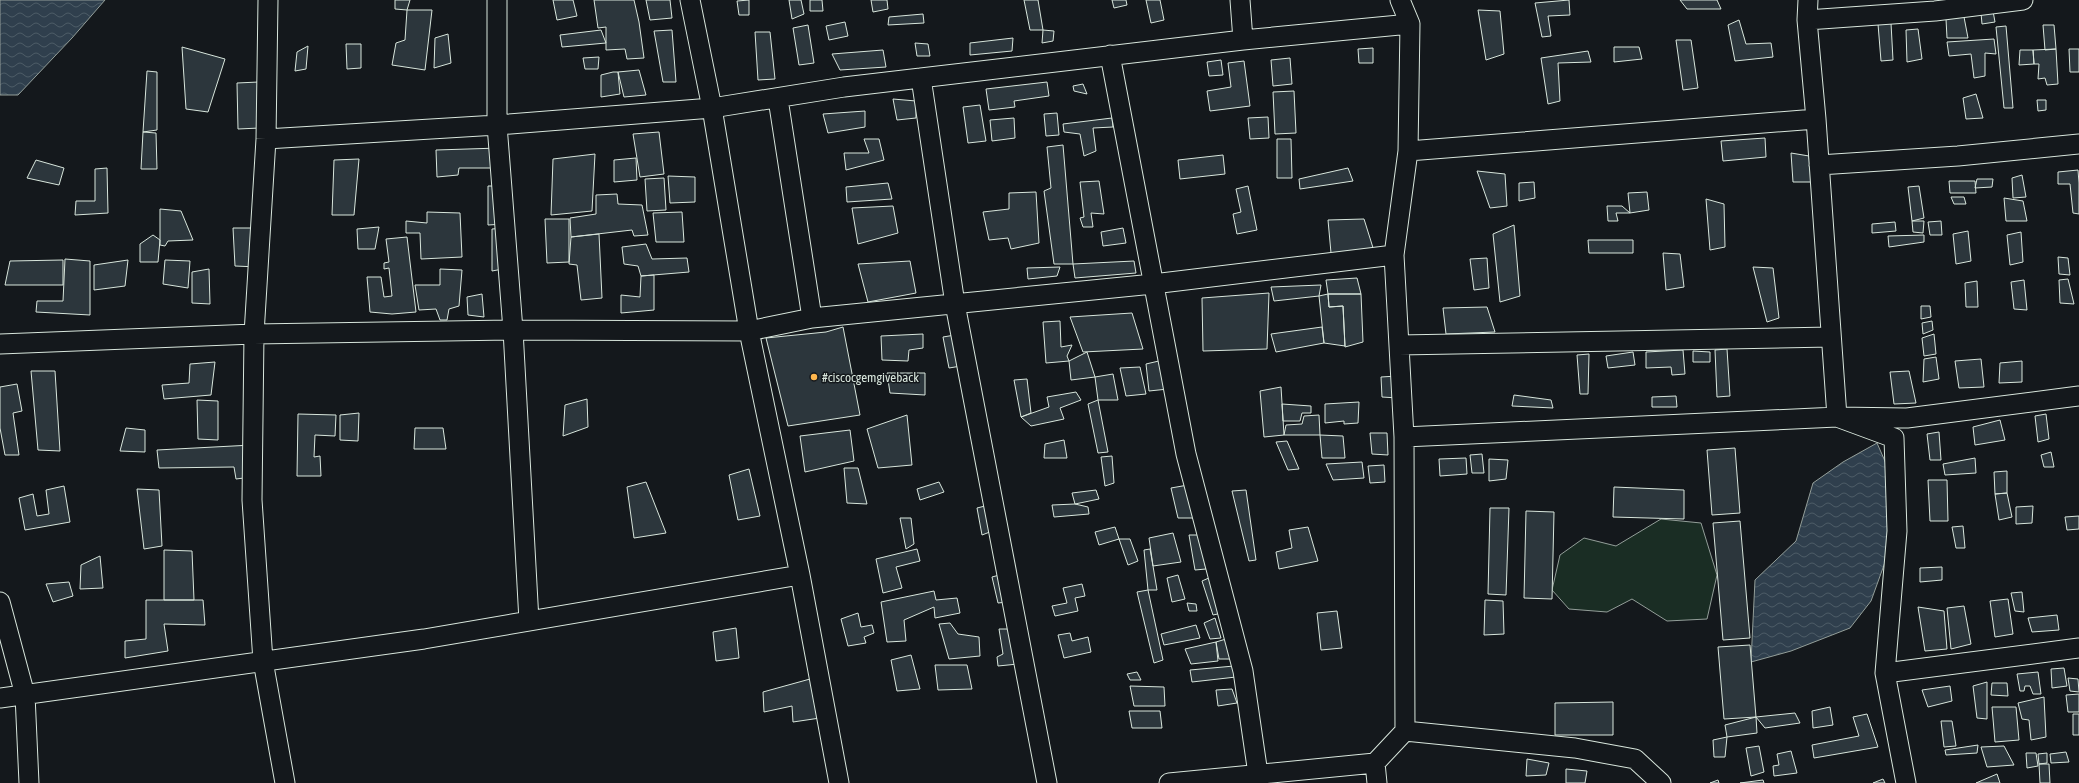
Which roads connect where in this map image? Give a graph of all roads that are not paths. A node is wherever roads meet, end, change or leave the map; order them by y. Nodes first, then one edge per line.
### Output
1 (268, 0) edge
2 (497, 0) edge
3 (690, 0) edge
4 (1240, 0) edge
5 (1400, 0) edge
6 (1808, 0) edge
7 (2023, 0) edge
8 (1807, 20) junction
9 (1410, 24) junction
10 (1243, 40) junction
11 (1110, 55) junction
12 (921, 78) junction
13 (778, 99) junction
14 (712, 108) junction
15 (1816, 119) junction
16 (497, 125) junction
17 (266, 139) junction
18 (2079, 144) edge
19 (1408, 151) junction
20 (1819, 164) junction
21 (1394, 255) junction
22 (1153, 284) junction
23 (955, 304) junction
24 (812, 318) junction
25 (513, 330) junction
26 (749, 331) junction
27 (254, 334) junction
28 (1831, 337) junction
29 (0, 344) edge
30 (1399, 345) junction
31 (2079, 396) edge
32 (1837, 417) junction
33 (1404, 437) junction
34 (800, 575) junction
35 (0, 602) edge
36 (529, 621) junction
37 (2079, 648) edge
38 (263, 661) junction
39 (1885, 673) junction
40 (25, 695) junction
41 (0, 698) edge
42 (1405, 732) junction
43 (1375, 763) junction
44 (1258, 774) junction
45 (29, 783) edge
46 (284, 783) edge
47 (839, 783) edge
48 (1047, 783) edge
49 (1169, 783) edge
50 (1377, 783) edge
51 (1661, 783) edge
52 (1906, 783) edge

1 - 17 street
2 - 16 street
3 - 14 street
4 - 10 street
5 - 9 street
6 - 8 street
7 - 8 street
8 - 15 street
9 - 10 street
9 - 19 street
10 - 11 street
11 - 12 street
11 - 22 street
12 - 13 street
12 - 23 street
13 - 14 street
13 - 24 street
14 - 16 street
14 - 26 street
15 - 19 street
15 - 20 street
16 - 17 street
16 - 25 street
17 - 27 street
18 - 20 street
19 - 21 street
20 - 28 street
21 - 22 street
21 - 30 street
22 - 23 street
22 - 44 street
23 - 24 street
23 - 48 street
24 - 26 street
25 - 26 street
25 - 27 street
25 - 36 street
26 - 34 street
27 - 29 street
27 - 38 street
28 - 30 street
28 - 32 street
30 - 33 street
31 - 32 street
32 - 33 street
32 - 39 street
33 - 42 street
34 - 36 street
34 - 47 street
35 - 40 street
36 - 38 street
37 - 39 street
38 - 40 street
38 - 46 street
39 - 52 street
40 - 41 street
40 - 45 street
42 - 43 street
42 - 51 street
43 - 44 street
43 - 50 street
44 - 49 street

